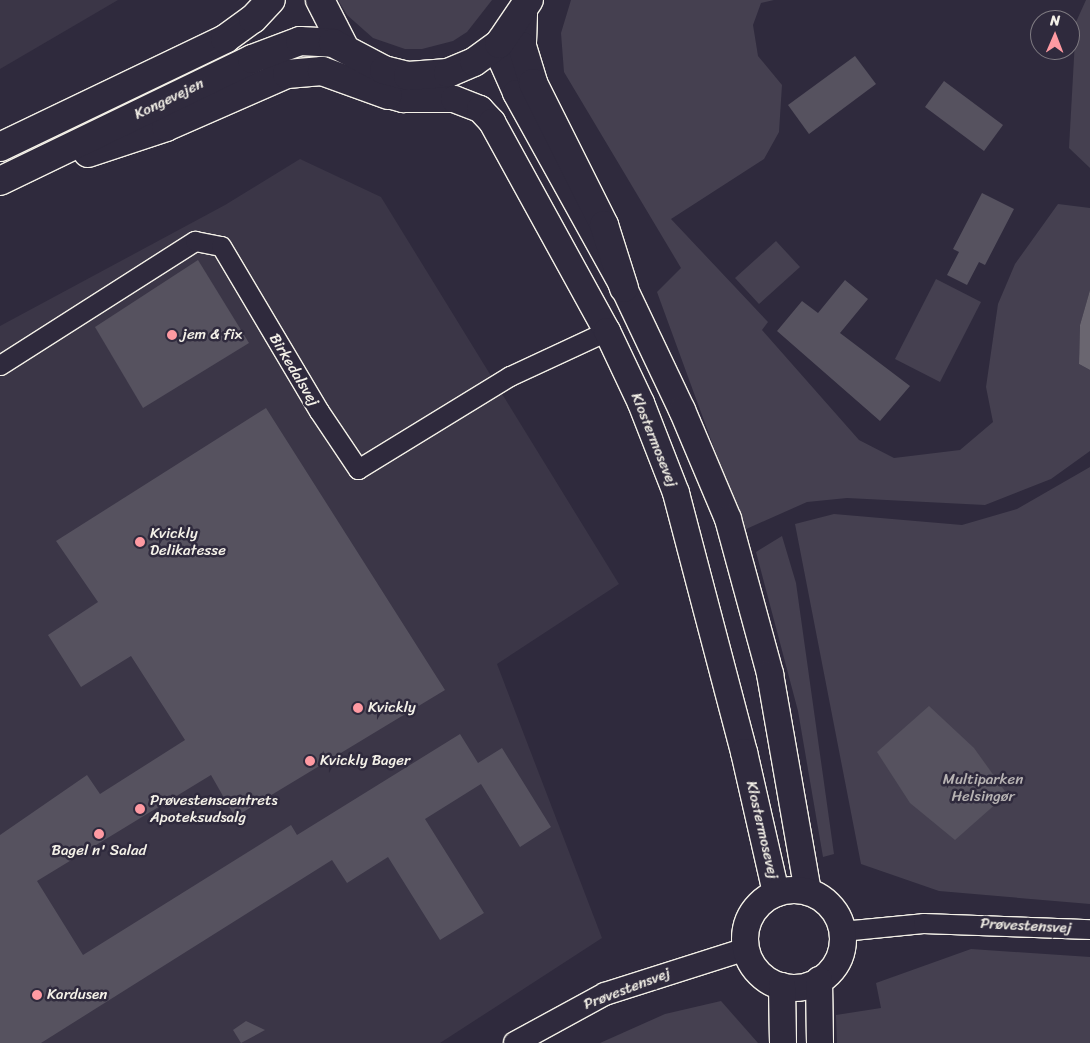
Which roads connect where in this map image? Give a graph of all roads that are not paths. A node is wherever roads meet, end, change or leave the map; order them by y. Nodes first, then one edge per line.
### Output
1 (271, 0) edge
2 (320, 0) edge
3 (523, 5) edge
4 (499, 44) junction
5 (344, 47) junction
6 (388, 95) junction
7 (0, 147) edge
8 (12, 175) edge
9 (624, 288) junction
10 (607, 331) junction
11 (0, 365) edge
12 (808, 892) junction
13 (776, 893) junction
14 (1090, 929) edge
15 (842, 931) junction
16 (746, 949) junction
17 (819, 980) junction
18 (782, 986) junction
19 (516, 1043) edge
20 (783, 1043) edge
21 (820, 1043) edge

1 - 7 main road, Kongevejen
2 - 5 main road
3 - 4 main road, Kongevejen
3 - 9 main road
4 - 5 main road, Kongevejen
4 - 9 main road
5 - 6 main road
5 - 8 main road, Kongevejen
6 - 8 main road
6 - 10 main road, Klostermosevej
9 - 12 main road
10 - 11 street, Birkedalsvej
10 - 13 main road, Klostermosevej
12 - 13 main road
12 - 15 main road
13 - 16 main road
14 - 15 street, Prøvestensvej
15 - 17 main road
16 - 18 main road
16 - 19 street, Prøvestensvej
17 - 18 main road
17 - 21 main road
18 - 20 main road

